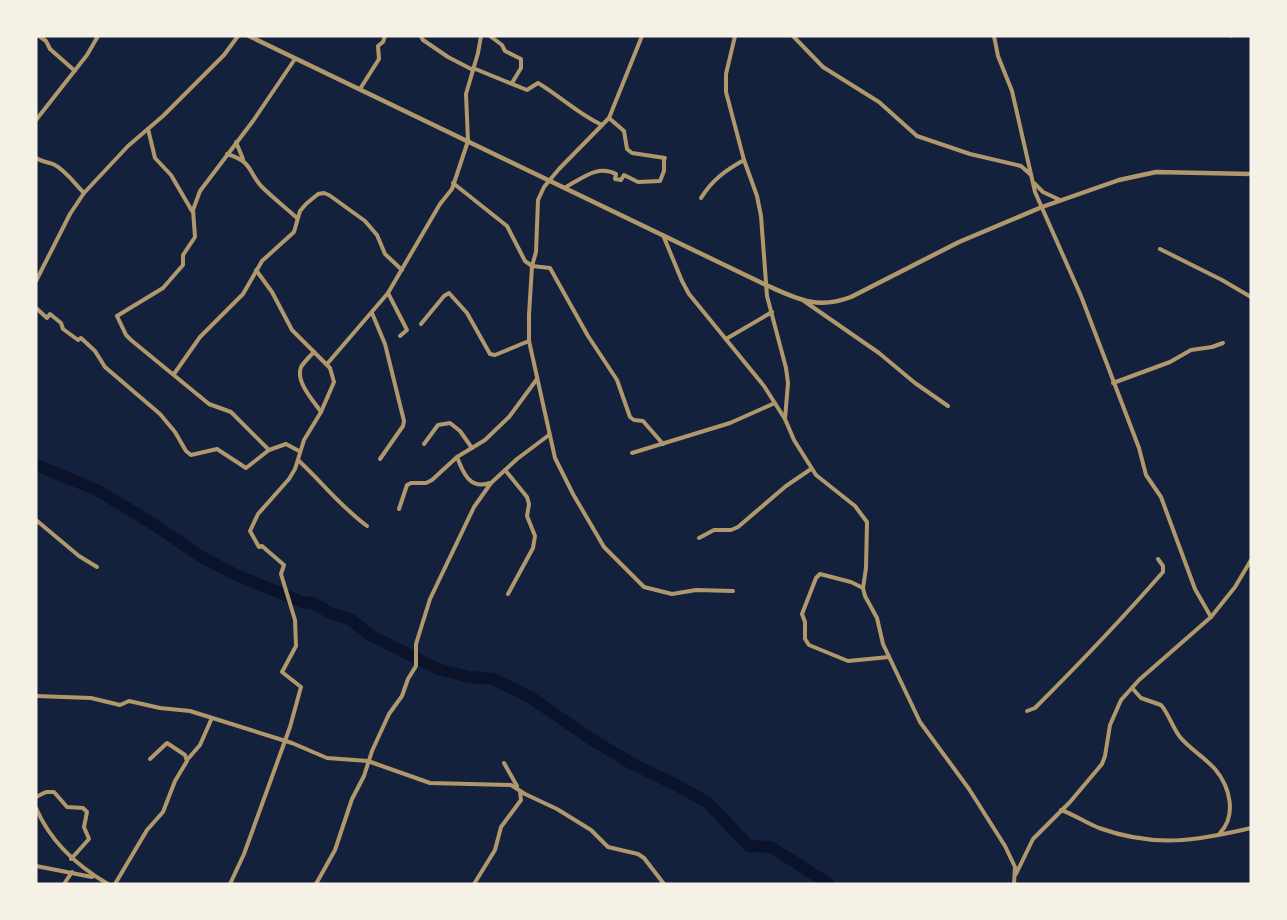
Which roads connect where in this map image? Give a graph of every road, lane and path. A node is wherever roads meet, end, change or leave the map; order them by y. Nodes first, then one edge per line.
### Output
1 (39, 36) edge
2 (98, 36) edge
3 (238, 36) edge
4 (249, 36) edge
5 (385, 36) edge
6 (421, 36) edge
7 (485, 36) edge
8 (642, 36) edge
9 (735, 36) edge
10 (793, 36) edge
11 (994, 36) edge
12 (295, 59) junction
13 (473, 69) junction
14 (75, 71) junction
15 (512, 83) junction
16 (360, 89) junction
17 (609, 118) junction
18 (36, 120) edge
19 (602, 125) junction
20 (148, 129) junction
21 (468, 141) junction
22 (236, 142) junction
23 (227, 154) junction
24 (36, 158) edge
25 (744, 160) junction
26 (248, 165) junction
27 (1251, 174) edge
28 (1032, 178) junction
29 (551, 180) junction
30 (453, 183) junction
31 (566, 188) junction
32 (84, 193) junction
33 (701, 198) dead end
34 (1060, 200) junction
35 (1042, 207) junction
36 (193, 214) junction
37 (297, 218) junction
38 (663, 235) junction
39 (1160, 249) dead end
40 (532, 266) junction
41 (256, 270) junction
42 (402, 270) junction
43 (36, 280) edge
44 (766, 285) junction
45 (388, 293) junction
46 (1251, 297) edge
47 (804, 301) junction
48 (36, 308) edge
49 (772, 312) junction
50 (372, 313) junction
51 (420, 324) dead end
52 (400, 336) dead end
53 (726, 339) junction
54 (529, 341) junction
55 (1223, 343) dead end
56 (314, 352) junction
57 (326, 364) junction
58 (174, 374) junction
59 (538, 378) junction
60 (1113, 383) junction
61 (775, 402) junction
62 (948, 406) dead end
63 (321, 412) junction
64 (785, 419) junction
65 (549, 435) junction
66 (424, 444) dead end
67 (663, 444) junction
68 (472, 448) junction
69 (269, 450) junction
70 (300, 451) junction
71 (632, 453) dead end
72 (457, 457) junction
73 (380, 459) dead end
74 (298, 460) junction
75 (812, 469) junction
76 (505, 470) junction
77 (491, 483) junction
78 (399, 509) dead end
79 (36, 520) edge
80 (367, 526) dead end
81 (699, 538) dead end
82 (1158, 559) dead end
83 (1251, 560) edge
84 (97, 567) dead end
85 (863, 588) junction
86 (734, 591) dead end
87 (508, 594) dead end
88 (1211, 617) junction
89 (889, 657) junction
90 (1132, 688) junction
91 (36, 696) edge
92 (1028, 711) dead end
93 (211, 720) junction
94 (284, 741) junction
95 (150, 759) dead end
96 (187, 760) junction
97 (368, 761) junction
98 (504, 763) dead end
99 (520, 790) junction
100 (36, 797) edge
101 (36, 808) edge
102 (1061, 810) junction
103 (1251, 828) edge
104 (1219, 834) junction
105 (71, 859) junction
106 (36, 866) edge
107 (72, 872) junction
108 (1016, 874) junction
109 (99, 879) junction
110 (64, 884) edge
111 (108, 884) edge
112 (115, 884) edge
113 (230, 884) edge
114 (316, 884) edge
115 (474, 884) edge
116 (664, 884) edge
117 (1014, 884) edge

1 - 14 street
2 - 14 street
3 - 20 street
4 - 12 street
5 - 16 street
6 - 13 street
7 - 13 street
7 - 15 street
8 - 17 street
9 - 25 street
10 - 28 street
11 - 28 street
12 - 16 street
12 - 22 street
13 - 15 street
13 - 21 street
14 - 18 street
15 - 19 street
16 - 21 street
17 - 19 street
17 - 31 street
19 - 29 street
20 - 32 street
20 - 36 street
21 - 29 street
21 - 30 street
22 - 23 street
22 - 26 street
23 - 26 street
23 - 36 street
24 - 32 street
25 - 33 street
25 - 44 street
26 - 37 street
27 - 34 street
28 - 34 street
28 - 35 street
29 - 31 street
29 - 40 street
30 - 40 street
30 - 42 street
31 - 38 street
32 - 43 street
34 - 35 street
35 - 47 street
35 - 60 street
36 - 58 street
37 - 41 street
37 - 42 street
38 - 44 street
38 - 53 street
39 - 46 street
40 - 54 street
40 - 67 street
41 - 56 street
41 - 58 street
42 - 45 street
44 - 47 street
44 - 49 street
45 - 50 street
45 - 52 street
47 - 62 street
48 - 69 street
49 - 53 street
49 - 64 street
50 - 57 street
50 - 73 street
51 - 54 street
53 - 61 street
54 - 59 street
55 - 60 street
56 - 57 street
56 - 63 street
57 - 63 street
58 - 69 street
59 - 65 street
59 - 68 street
60 - 88 street
61 - 64 street
61 - 67 street
63 - 70 street
64 - 75 street
65 - 76 street
65 - 86 street
66 - 68 street
67 - 71 street
68 - 72 street
69 - 70 street
70 - 74 street
72 - 77 street
72 - 78 street
74 - 80 street
74 - 94 street
75 - 81 street
75 - 85 street
76 - 77 street
76 - 87 street
77 - 97 street
79 - 84 street
82 - 92 street
83 - 88 street
85 - 89 street
85 - 89 street
88 - 90 street
89 - 108 street
90 - 102 street
90 - 104 street
91 - 93 street
93 - 94 street
93 - 96 street
94 - 97 street
94 - 113 street
95 - 96 street
96 - 112 street
97 - 99 street
97 - 114 street
98 - 99 street
99 - 115 street
99 - 116 street
100 - 105 street
101 - 105 street
102 - 104 street
102 - 108 street
103 - 104 street
105 - 109 street
106 - 107 street
107 - 109 street
107 - 110 street
108 - 117 street
109 - 111 street

